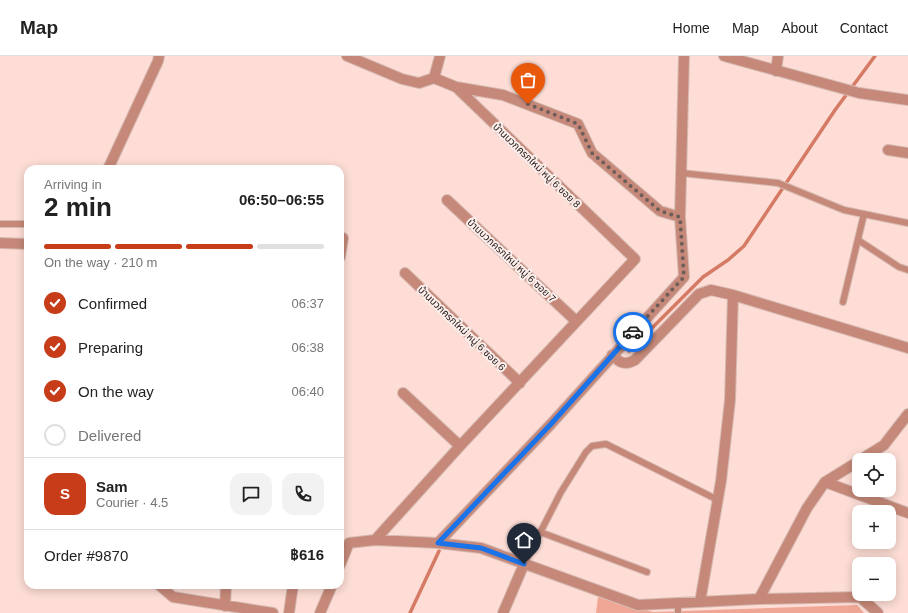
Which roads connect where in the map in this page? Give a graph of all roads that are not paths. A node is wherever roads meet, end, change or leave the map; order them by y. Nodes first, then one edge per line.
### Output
1 (159, 56) edge
2 (346, 56) edge
3 (440, 56) edge
4 (684, 56) edge
5 (724, 56) edge
6 (778, 56) edge
7 (776, 71) junction
8 (434, 78) junction
9 (456, 87) junction
10 (908, 100) edge
11 (888, 150) dead end
12 (908, 153) edge
13 (110, 165) edge
14 (681, 173) junction
15 (447, 200) dead end
16 (864, 214) junction
17 (680, 217) junction
18 (0, 224) edge
19 (24, 224) edge
20 (908, 224) edge
21 (858, 240) junction
22 (0, 243) edge
23 (24, 244) edge
24 (908, 270) edge
25 (405, 273) dead end
26 (733, 295) junction
27 (843, 302) dead end
28 (576, 321) junction
29 (908, 348) edge
30 (612, 355) junction
31 (520, 383) junction
32 (403, 393) dead end
33 (908, 414) edge
34 (460, 446) junction
35 (871, 453) edge
36 (852, 465) edge
37 (825, 482) junction
38 (718, 500) junction
39 (908, 513) edge
40 (540, 532) junction
41 (375, 540) junction
42 (438, 543) junction
43 (344, 555) edge
44 (524, 564) junction
45 (647, 572) dead end
46 (164, 589) edge
47 (226, 589) edge
48 (292, 589) edge
49 (330, 589) edge
50 (759, 599) junction
51 (700, 602) junction
52 (225, 606) junction
53 (678, 608) edge
54 (273, 613) edge
55 (289, 613) edge
56 (320, 613) edge
57 (503, 613) edge
58 (878, 613) edge

1 - 13 street
2 - 8 street
3 - 8 street
4 - 14 street
5 - 7 street
6 - 7 street
7 - 10 street
8 - 9 street, บ้านบวกครกใหม่ หมู่ 6 ซอย 8
9 - 17 street
9 - 28 street, บ้านบวกครกใหม่ หมู่ 6 ซอย 8
11 - 12 street
14 - 16 lane
14 - 17 street
15 - 28 street, บ้านบวกครกใหม่ หมู่ 6 ซอย 7
16 - 20 lane
16 - 21 lane
17 - 30 street
18 - 19 lane
21 - 24 lane
21 - 27 lane
22 - 23 street
25 - 31 street, บ้านบวกครกใหม่ หมู่ 6 ซอย 6
26 - 29 street
26 - 30 street
26 - 38 street
28 - 31 street
30 - 42 street
31 - 34 street
32 - 34 street
33 - 35 street
34 - 41 street
36 - 37 street
37 - 39 street
37 - 50 street
38 - 40 lane
38 - 51 street
40 - 44 lane
40 - 45 lane
41 - 42 street
41 - 43 street
42 - 44 street
44 - 53 street
44 - 57 street
46 - 52 street
47 - 52 street
48 - 55 street
49 - 56 street
50 - 51 street
50 - 58 street
51 - 53 street
52 - 54 street

